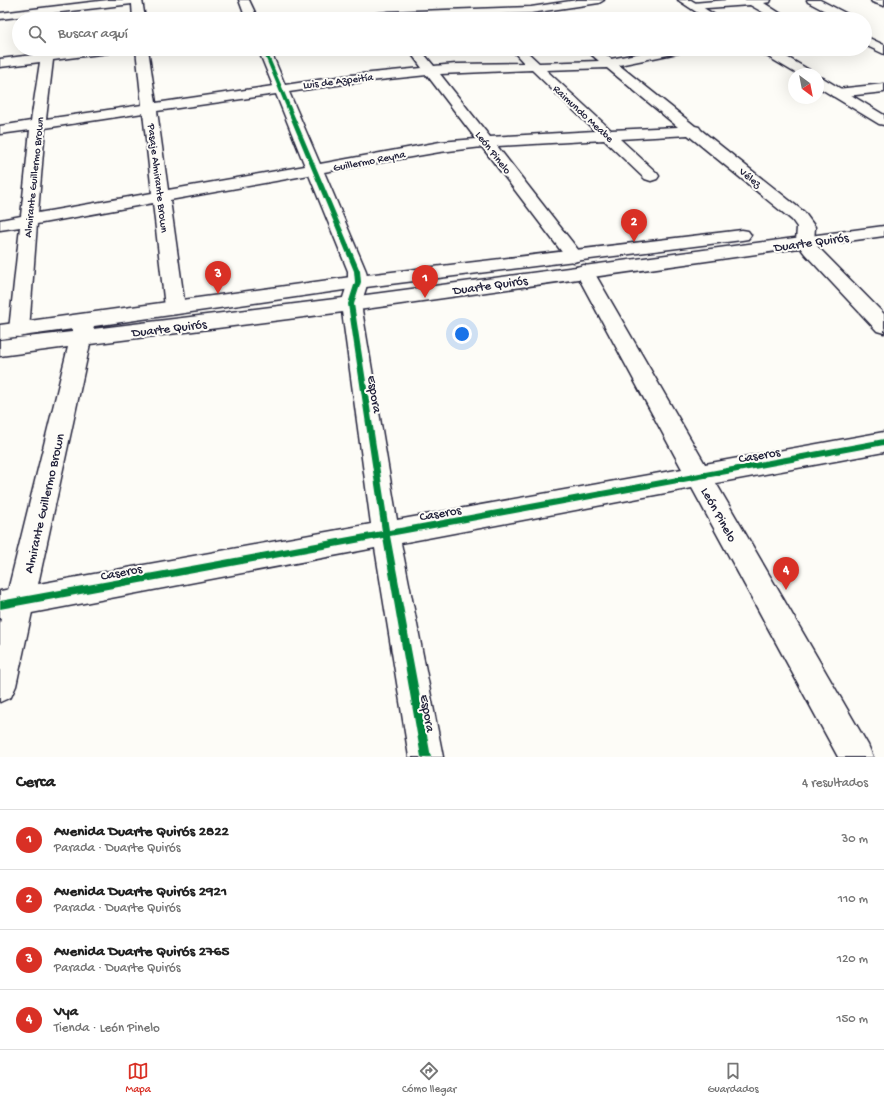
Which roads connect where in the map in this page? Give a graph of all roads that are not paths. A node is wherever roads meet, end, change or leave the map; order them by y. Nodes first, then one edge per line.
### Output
1 (136, 0) edge
2 (244, 0) edge
3 (468, 0) edge
4 (532, 0) edge
5 (599, 0) edge
6 (766, 0) edge
7 (812, 0) edge
8 (876, 0) edge
9 (751, 1) edge
10 (688, 3) edge
11 (884, 3) edge
12 (380, 5) dead end
13 (543, 9) junction
14 (53, 10) edge
15 (35, 12) edge
16 (138, 12) edge
17 (249, 12) edge
18 (386, 12) edge
19 (480, 12) edge
20 (518, 12) edge
21 (547, 12) edge
22 (703, 12) edge
23 (771, 12) edge
24 (835, 12) edge
25 (12, 15) edge
26 (0, 16) edge
27 (872, 44) edge
28 (884, 50) edge
29 (33, 56) edge
30 (47, 56) edge
31 (143, 56) edge
32 (267, 56) edge
33 (419, 56) edge
34 (524, 56) edge
35 (600, 56) edge
36 (644, 56) edge
37 (776, 56) edge
38 (0, 63) edge
39 (609, 63) junction
40 (534, 65) junction
41 (796, 68) edge
42 (429, 69) junction
43 (824, 85) edge
44 (280, 88) junction
45 (884, 88) edge
46 (837, 93) junction
47 (150, 107) junction
48 (884, 121) edge
49 (38, 124) junction
50 (0, 130) edge
51 (694, 130) junction
52 (608, 135) junction
53 (486, 142) junction
54 (314, 170) junction
55 (651, 176) dead end
56 (161, 198) junction
57 (884, 216) edge
58 (29, 220) junction
59 (0, 226) edge
60 (884, 231) edge
61 (806, 234) junction
62 (579, 263) junction
63 (358, 282) junction
64 (351, 304) junction
65 (175, 307) junction
66 (884, 326) edge
67 (82, 329) junction
68 (9, 331) edge
69 (0, 348) edge
70 (884, 442) edge
71 (699, 476) junction
72 (386, 533) junction
73 (10, 603) edge
74 (0, 686) edge
75 (426, 757) edge
76 (856, 757) edge

1 - 14 street
1 - 16 street
2 - 17 street
3 - 19 street
4 - 13 street
5 - 13 street
6 - 9 street
7 - 24 street
8 - 11 street
9 - 10 street
9 - 23 street
10 - 22 street
12 - 18 street
13 - 20 street
13 - 21 street
14 - 15 street
25 - 26 street
27 - 28 street
29 - 38 street
30 - 49 street, Almirante Guillermo Brown
31 - 47 street, Pasaje Almirante Brown
32 - 44 street
33 - 42 street, León Pinelo
34 - 40 street, Raimundo Meabe
35 - 39 street, Vélez
36 - 39 street, Luis de Azpeitía
37 - 41 street
39 - 40 street, Luis de Azpeitía
39 - 51 street, Vélez
40 - 42 street, Luis de Azpeitía
40 - 52 street, Raimundo Meabe
42 - 44 street, Luis de Azpeitía
42 - 53 street, León Pinelo
43 - 46 street
44 - 47 street, Luis de Azpeitía
44 - 54 street
45 - 46 street
46 - 48 street
47 - 49 street, Luis de Azpeitía
47 - 56 street, Pasaje Almirante Brown
49 - 50 street, Luis de Azpeitía
49 - 58 street, Almirante Guillermo Brown
51 - 52 street, Guillermo Reyna
51 - 61 street, Vélez
52 - 53 street, Guillermo Reyna
52 - 55 street, Raimundo Meabe
53 - 54 street, Guillermo Reyna
53 - 62 street, León Pinelo
54 - 56 street, Guillermo Reyna
54 - 63 street
56 - 58 street, Guillermo Reyna
56 - 65 street, Pasaje Almirante Brown
57 - 61 street, Duarte Quirós
58 - 59 street, Guillermo Reyna
58 - 68 street, Almirante Guillermo Brown
60 - 61 street, Duarte Quirós
61 - 62 street, Duarte Quirós
61 - 66 street, Vélez
62 - 63 street, Duarte Quirós
62 - 64 street, Duarte Quirós
62 - 71 street, León Pinelo
63 - 64 street, Espora
63 - 65 street, Duarte Quirós
64 - 67 street, Duarte Quirós
64 - 72 street, Espora
65 - 67 street, Duarte Quirós
67 - 68 street, Duarte Quirós
67 - 69 street, Duarte Quirós
67 - 73 street, Almirante Guillermo Brown
70 - 71 street, Caseros
71 - 72 street, Caseros
71 - 76 street, León Pinelo
72 - 73 street, Caseros
72 - 75 street, Espora
73 - 74 street, Almirante Guillermo Brown

